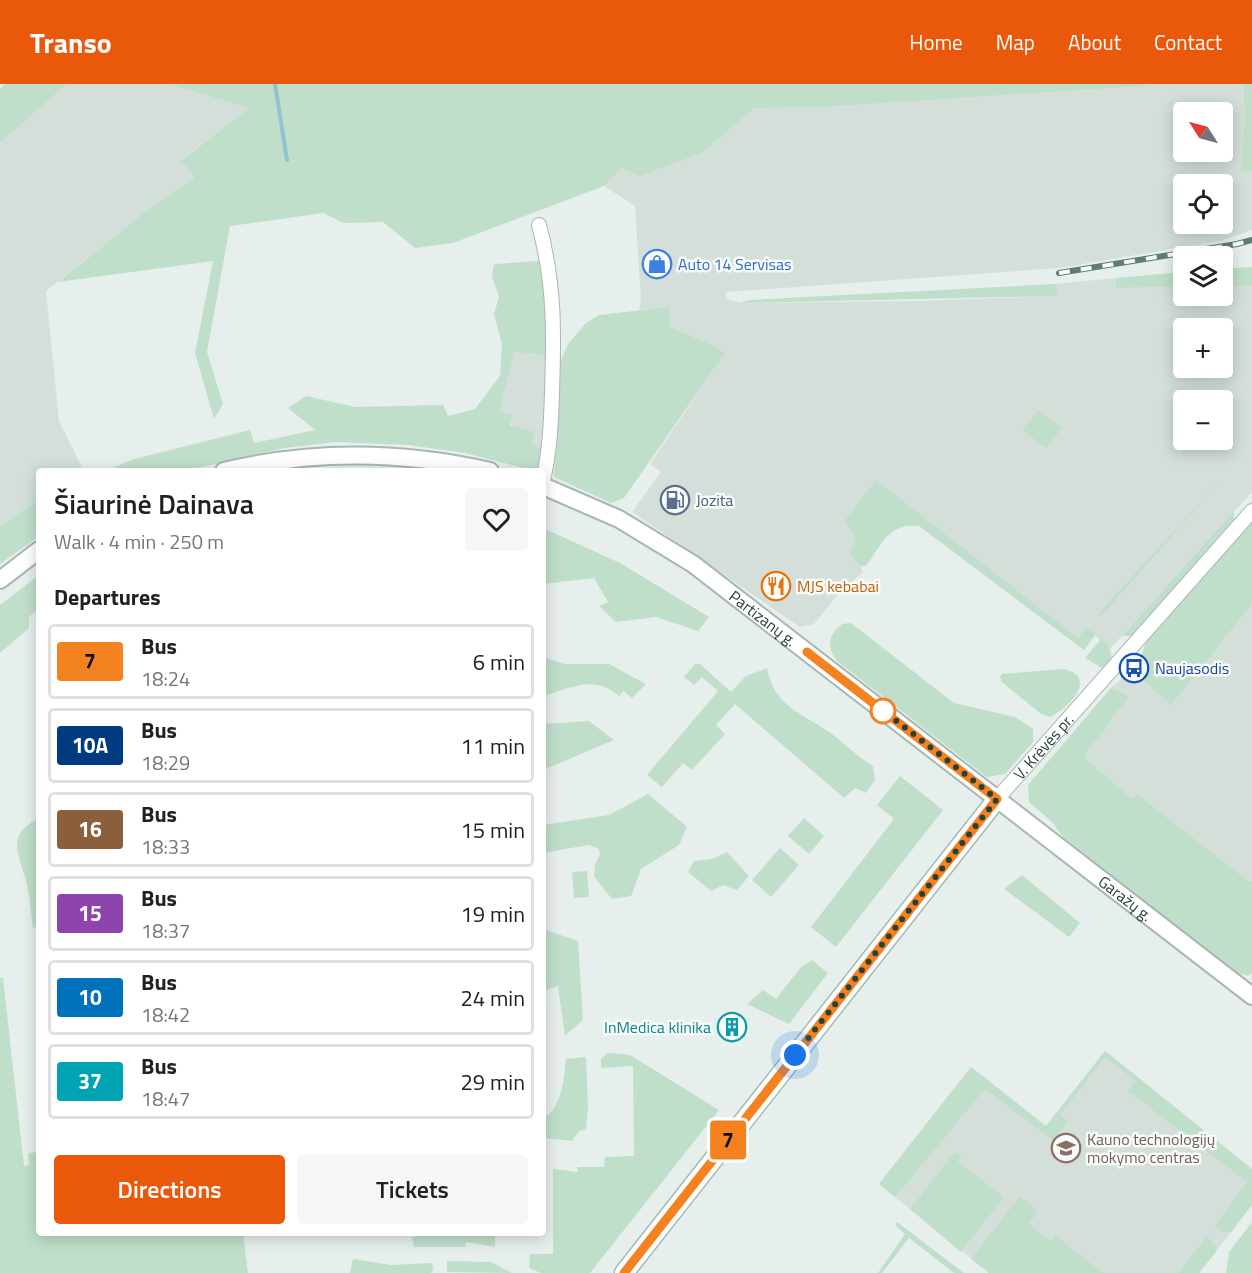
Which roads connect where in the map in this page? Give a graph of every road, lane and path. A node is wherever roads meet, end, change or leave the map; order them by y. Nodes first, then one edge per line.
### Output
1 (539, 225) dead end
2 (238, 468) edge
3 (470, 468) edge
4 (545, 468) edge
5 (546, 487) edge
6 (1252, 511) edge
7 (36, 551) edge
8 (0, 580) edge
9 (997, 799) junction
10 (1252, 996) edge
11 (624, 1273) edge

1 - 4 street
2 - 3 street
5 - 9 street, Partizanų g.
6 - 9 street, V. Krėvės pr.
7 - 8 street
9 - 10 street, Garažų g.
9 - 11 main road, V. Krėvės pr.

